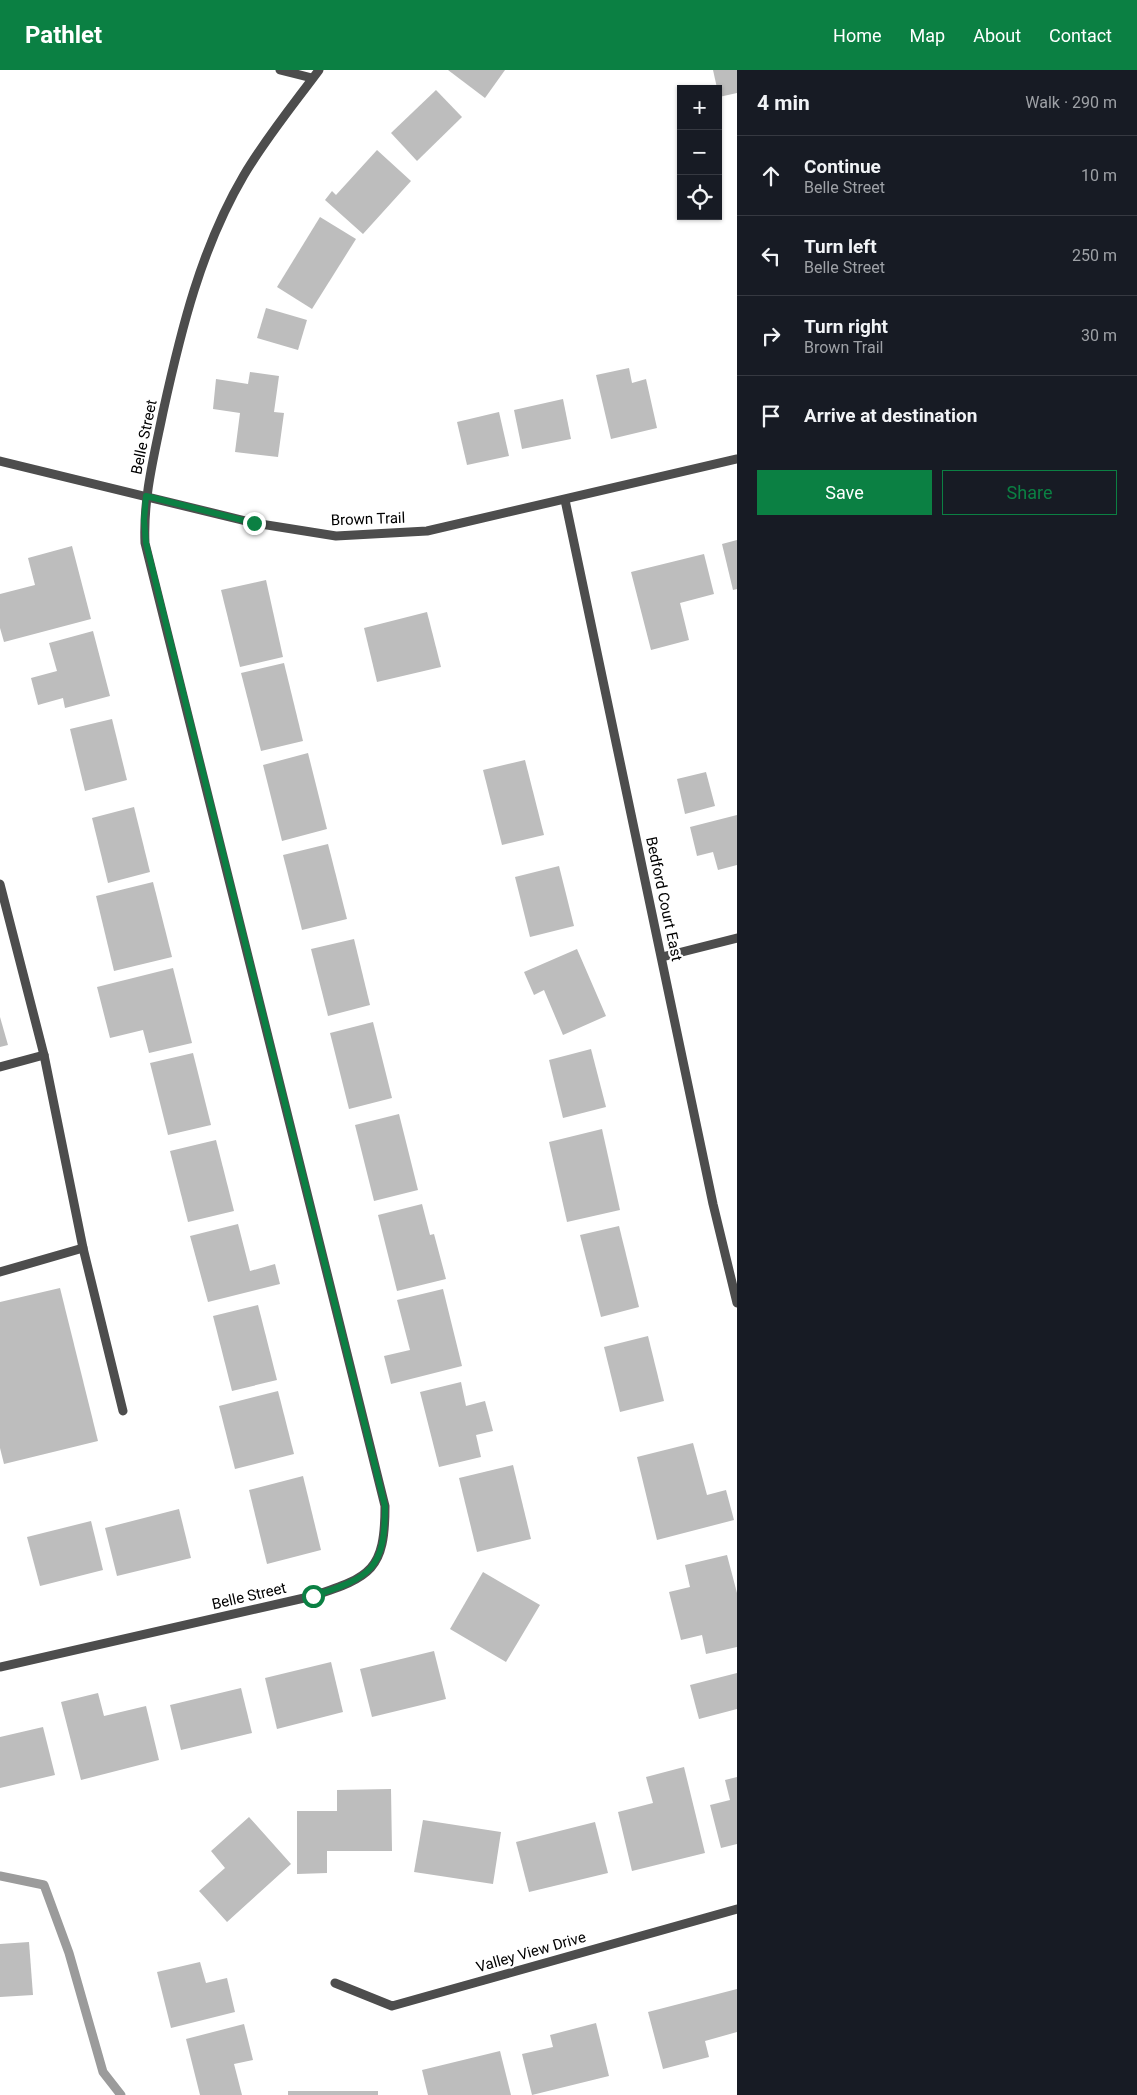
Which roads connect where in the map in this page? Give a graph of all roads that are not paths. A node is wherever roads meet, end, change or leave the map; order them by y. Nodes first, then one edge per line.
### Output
1 (280, 70) edge
2 (318, 70) edge
3 (312, 78) junction
4 (737, 459) edge
5 (0, 461) edge
6 (146, 496) junction
7 (565, 500) junction
8 (0, 884) edge
9 (3, 903) edge
10 (737, 938) edge
11 (662, 957) junction
12 (44, 1055) junction
13 (0, 1067) edge
14 (83, 1248) junction
15 (0, 1272) edge
16 (737, 1303) edge
17 (123, 1411) dead end
18 (0, 1667) edge
19 (737, 1908) edge
20 (335, 1983) dead end

1 - 3 street
2 - 3 street, Belle Street
3 - 6 street, Belle Street
4 - 7 street, Brown Trail
5 - 6 street, Brown Trail
6 - 7 street, Brown Trail
6 - 18 street, Belle Street
7 - 11 street, Bedford Court East
8 - 9 street
9 - 12 street
10 - 11 street
11 - 16 street, Bedford Court East
12 - 13 street
12 - 14 street
14 - 15 street
14 - 17 street
19 - 20 street, Valley View Drive

